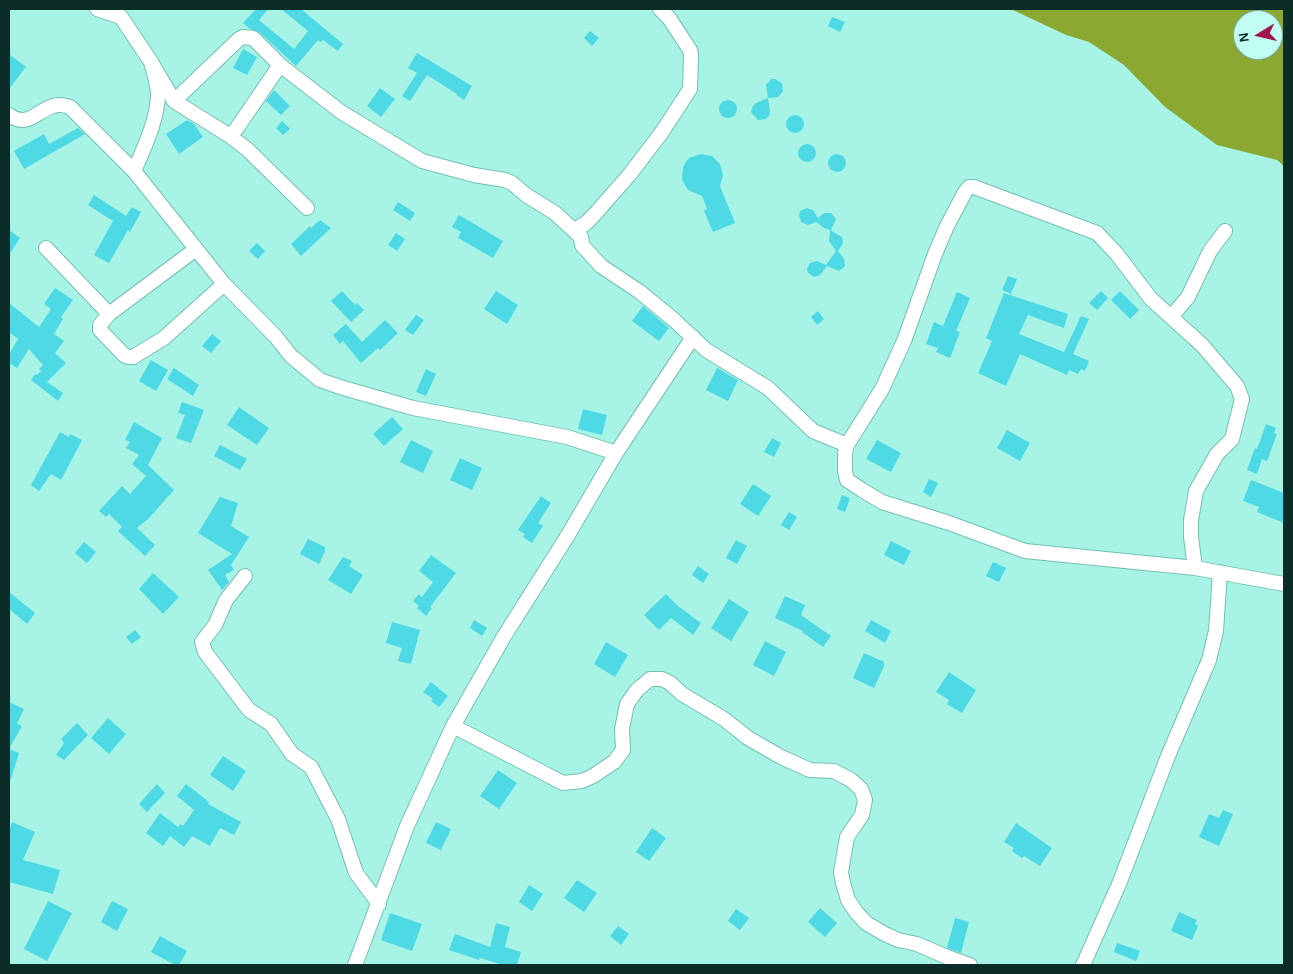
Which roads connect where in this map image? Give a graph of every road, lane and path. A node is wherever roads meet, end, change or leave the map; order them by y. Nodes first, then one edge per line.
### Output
1 (97, 9) edge
2 (660, 9) edge
3 (125, 13) edge
4 (151, 62) junction
5 (280, 65) junction
6 (174, 101) junction
7 (9, 115) edge
8 (230, 136) junction
9 (134, 171) junction
10 (307, 208) dead end
11 (574, 230) junction
12 (1225, 231) dead end
13 (46, 248) dead end
14 (196, 249) junction
15 (224, 284) junction
16 (109, 314) junction
17 (1171, 317) junction
18 (693, 337) junction
19 (848, 445) junction
20 (616, 454) junction
21 (1196, 568) junction
22 (1220, 572) junction
23 (245, 576) dead end
24 (1284, 584) edge
25 (453, 726) junction
26 (379, 904) junction
27 (355, 965) edge
28 (970, 965) edge
29 (1083, 965) edge

1 - 3 street
2 - 11 street
3 - 4 street
4 - 6 street
4 - 9 street
5 - 6 street
5 - 8 street
5 - 11 street
6 - 8 street
7 - 9 street
8 - 10 street
9 - 14 street
11 - 18 street
12 - 17 street
13 - 16 street
14 - 15 street
14 - 16 street
15 - 16 street
15 - 20 street
17 - 19 street
17 - 21 street
18 - 19 street
18 - 20 street
19 - 21 street
20 - 25 street
21 - 22 street
22 - 24 street
22 - 29 street
23 - 26 street
25 - 26 street
25 - 28 street
26 - 27 street

